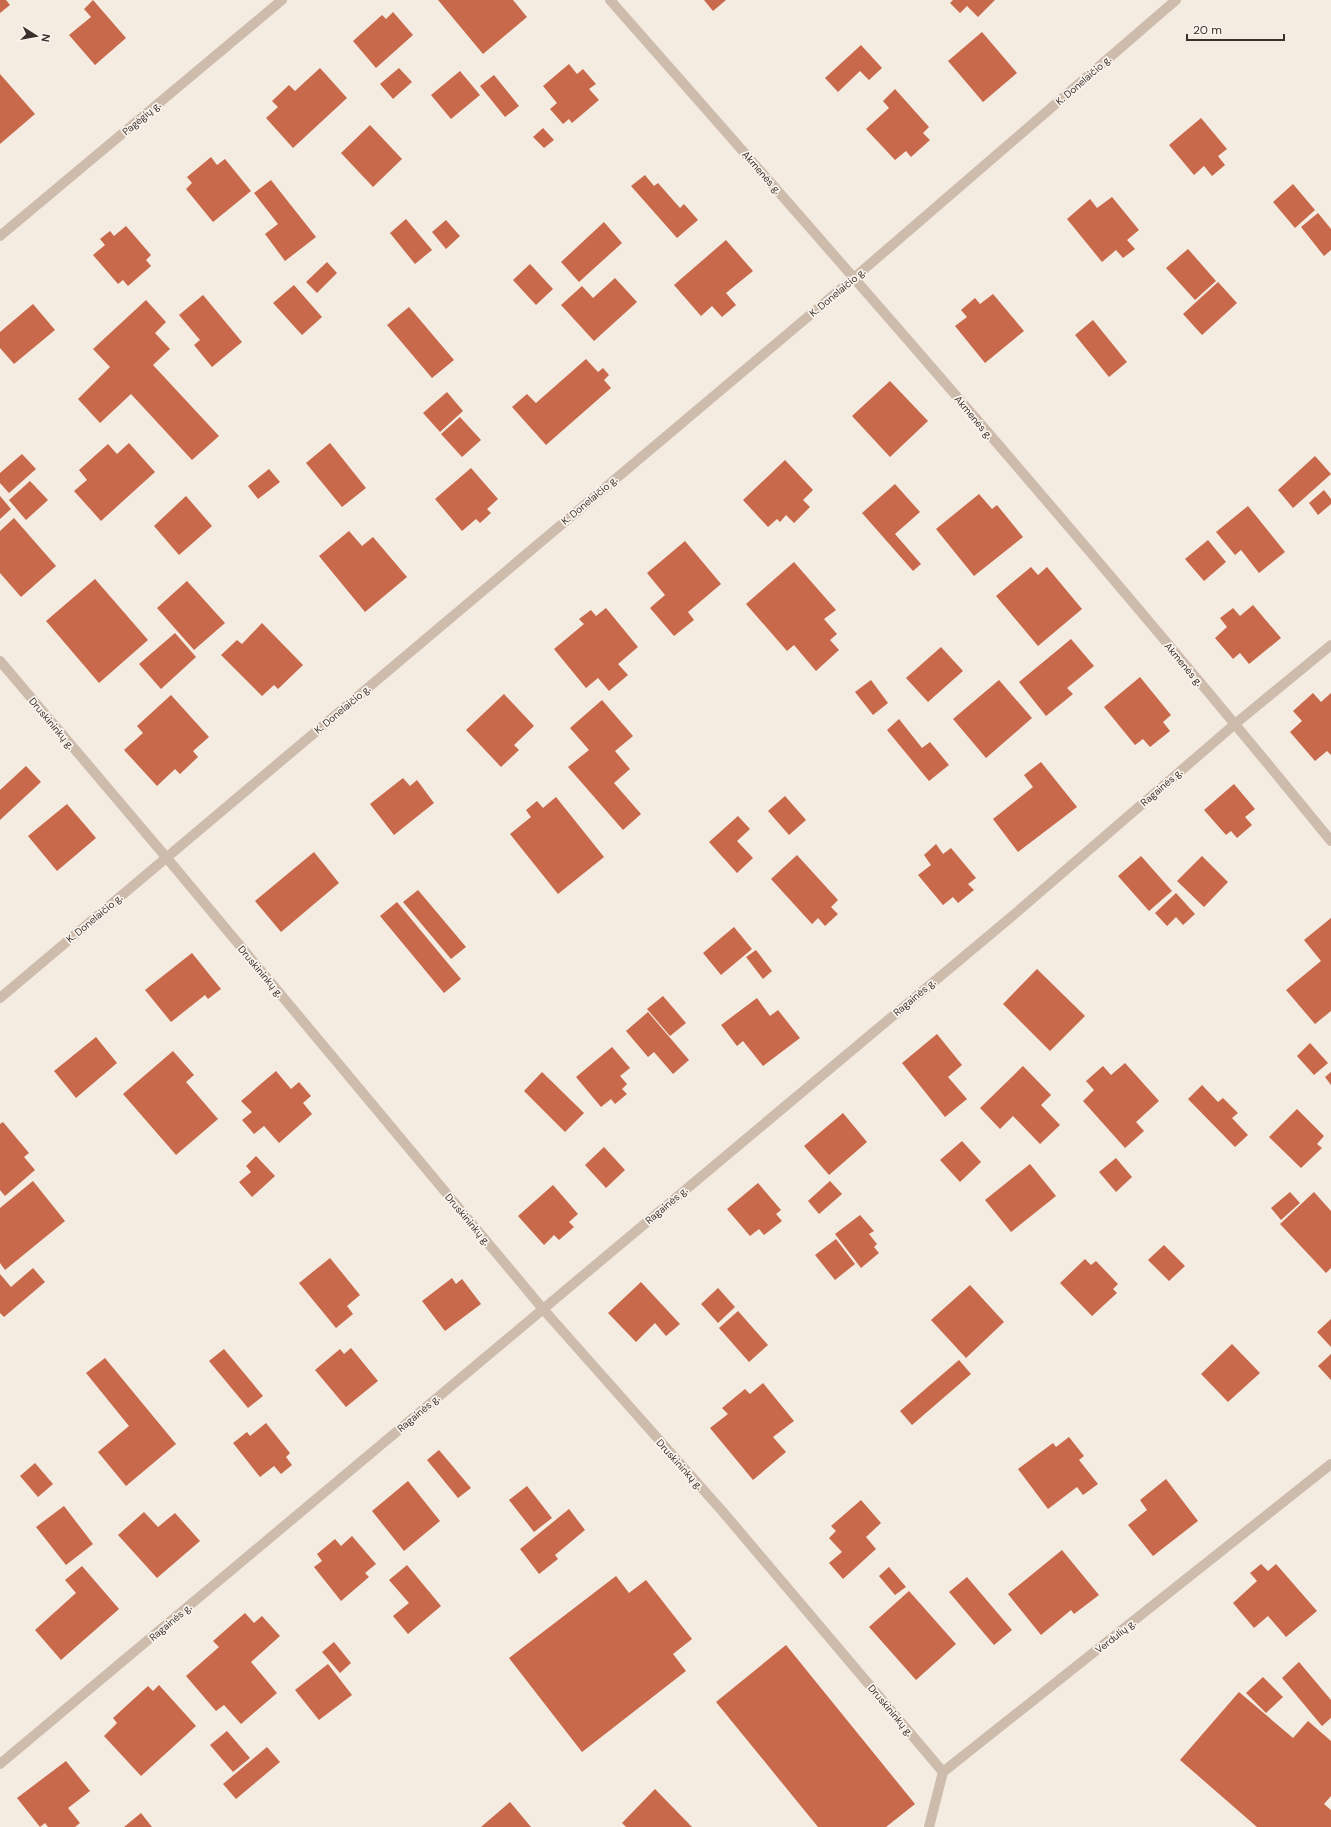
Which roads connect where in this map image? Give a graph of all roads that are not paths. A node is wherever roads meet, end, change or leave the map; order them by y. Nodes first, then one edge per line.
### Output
1 (282, 0) edge
2 (610, 0) edge
3 (1176, 0) edge
4 (0, 236) edge
5 (855, 277) junction
6 (1331, 645) edge
7 (0, 661) edge
8 (1236, 724) junction
9 (1331, 841) edge
10 (166, 857) junction
11 (0, 998) edge
12 (543, 1309) junction
13 (1331, 1464) edge
14 (0, 1764) edge
15 (943, 1772) junction
16 (929, 1827) edge

1 - 4 street, Pagėgių g.
2 - 5 street, Akmenės g.
3 - 5 street, K. Donelaičio g.
5 - 8 street, Akmenės g.
5 - 10 street, K. Donelaičio g.
6 - 8 street, Ragainės g.
7 - 10 street, Druskininkų g.
8 - 9 street, Akmenės g.
8 - 12 street, Ragainės g.
10 - 11 street, K. Donelaičio g.
10 - 12 street, Druskininkų g.
12 - 14 street, Ragainės g.
12 - 15 street, Druskininkų g.
13 - 15 street, Verdulių g.
15 - 16 street

